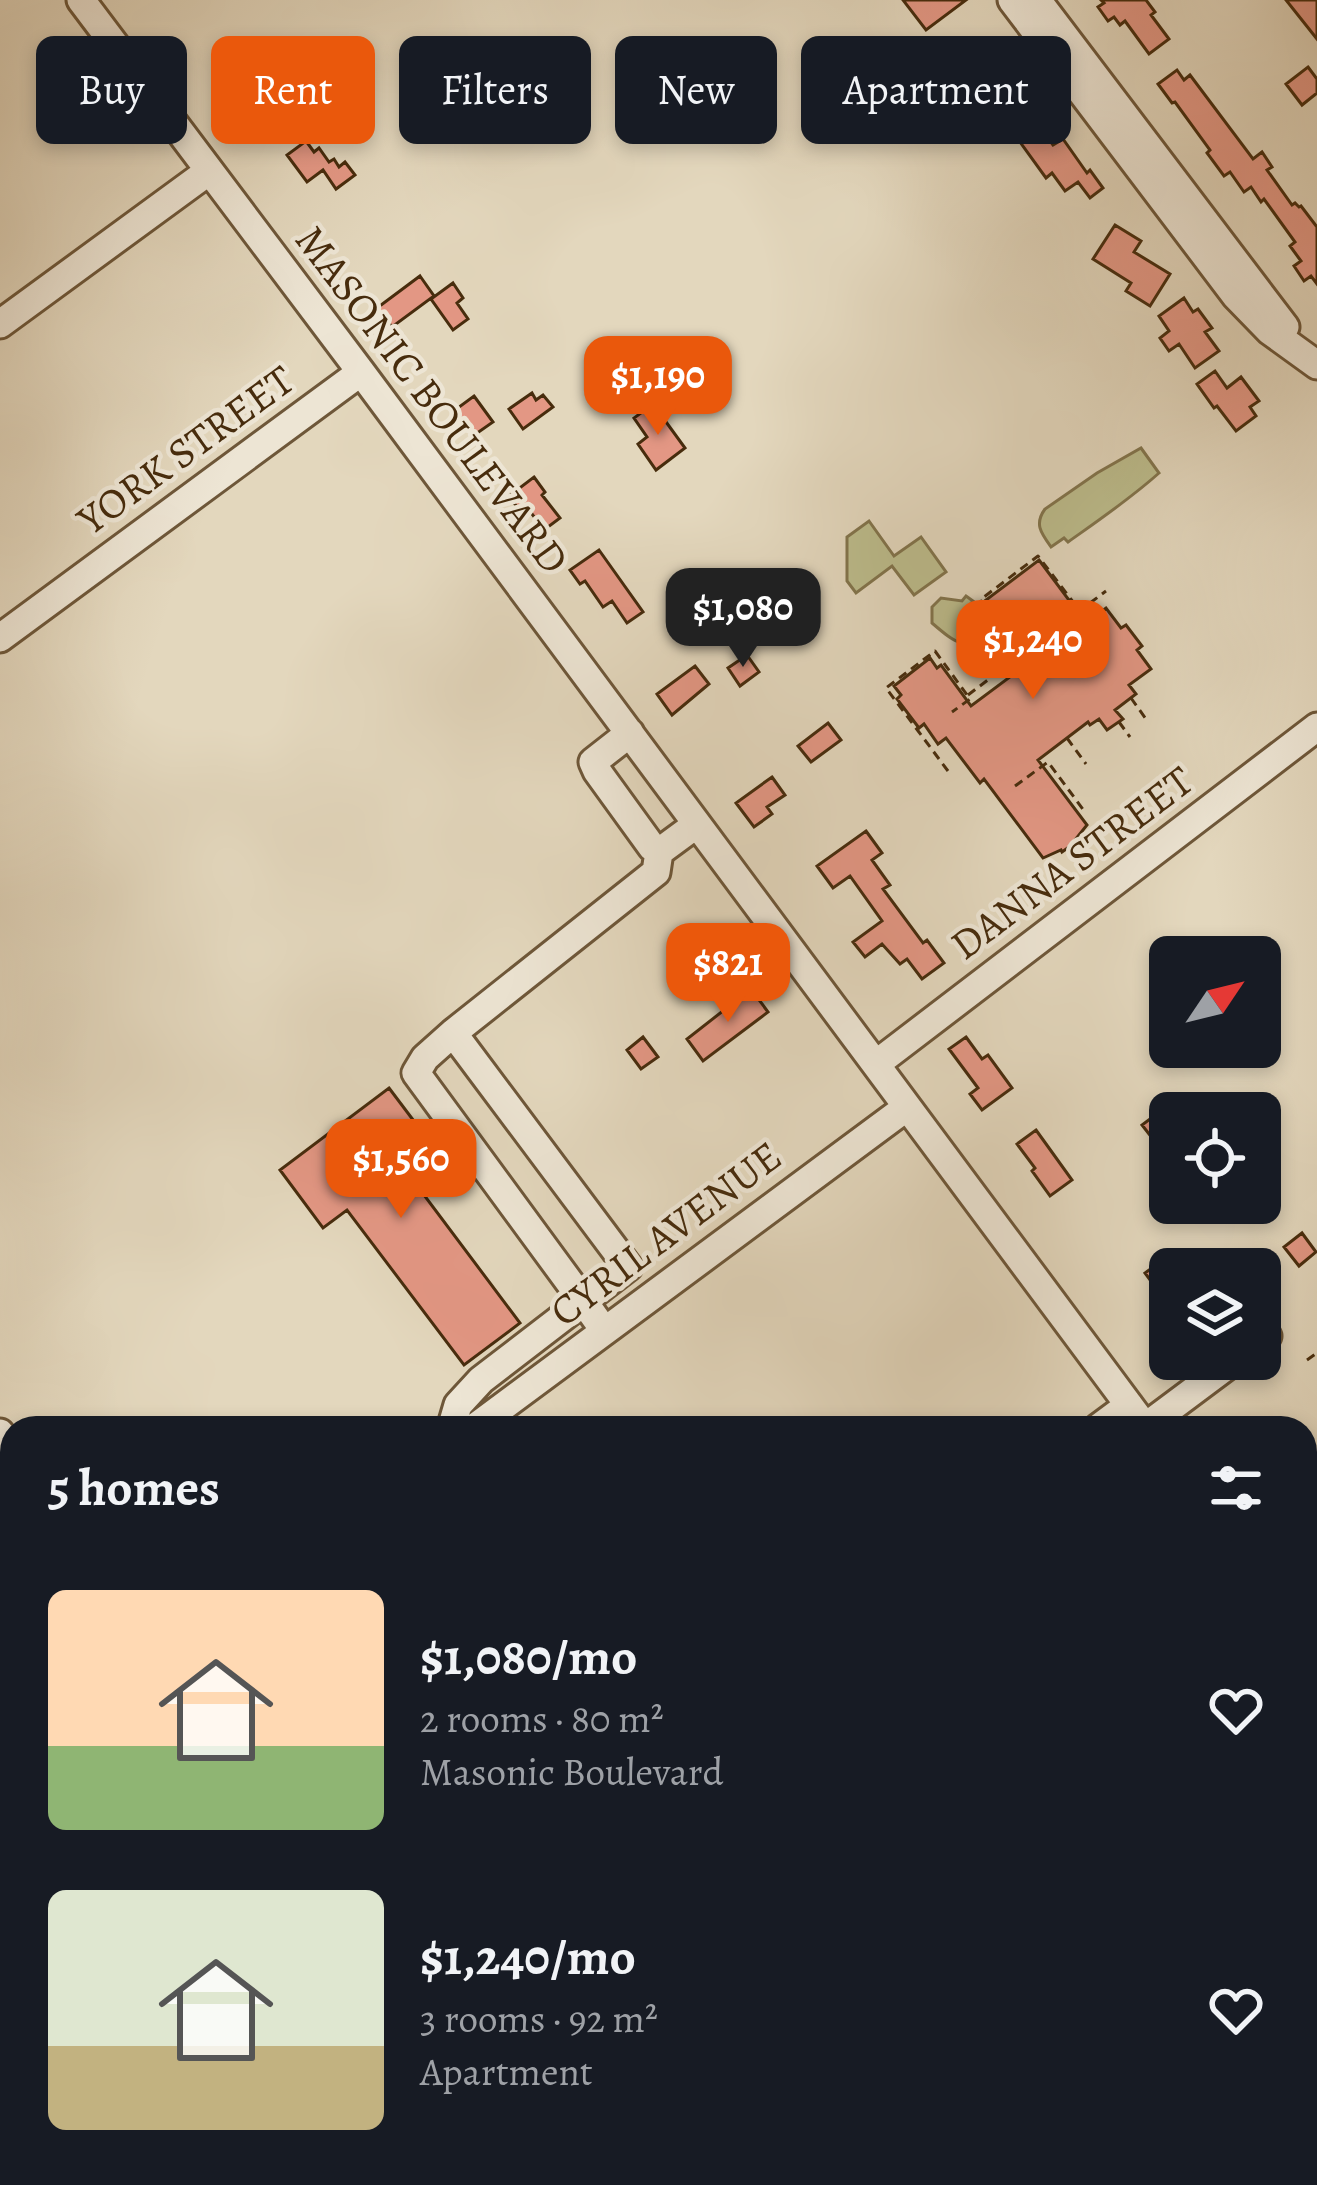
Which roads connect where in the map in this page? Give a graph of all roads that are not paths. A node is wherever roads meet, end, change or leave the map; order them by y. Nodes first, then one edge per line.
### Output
1 (81, 0) edge
2 (1029, 3) edge
3 (209, 171) junction
4 (0, 324) edge
5 (1311, 360) edge
6 (361, 372) junction
7 (0, 638) edge
8 (1317, 727) edge
9 (630, 733) junction
10 (697, 824) junction
11 (658, 852) junction
12 (453, 1033) junction
13 (875, 1064) junction
14 (907, 1106) junction
15 (584, 1302) junction
16 (604, 1330) junction
17 (1203, 1380) edge
18 (454, 1416) edge
19 (490, 1416) edge
20 (1137, 1416) edge
21 (1146, 1416) edge

1 - 3 street, MASONIC BOULEVARD
2 - 5 street
3 - 4 street
3 - 6 street, MASONIC BOULEVARD
6 - 7 street, YORK STREET
6 - 9 street, MASONIC BOULEVARD
8 - 13 street, DANNA STREET
9 - 10 street, MASONIC BOULEVARD
9 - 11 street
10 - 11 street
10 - 13 street, MASONIC BOULEVARD
11 - 12 street
12 - 15 street
12 - 15 street
13 - 14 street, MASONIC BOULEVARD
14 - 16 street, CYRIL AVENUE
14 - 20 street, MASONIC BOULEVARD
15 - 16 street
15 - 18 street
16 - 19 street, CYRIL AVENUE
17 - 21 street

